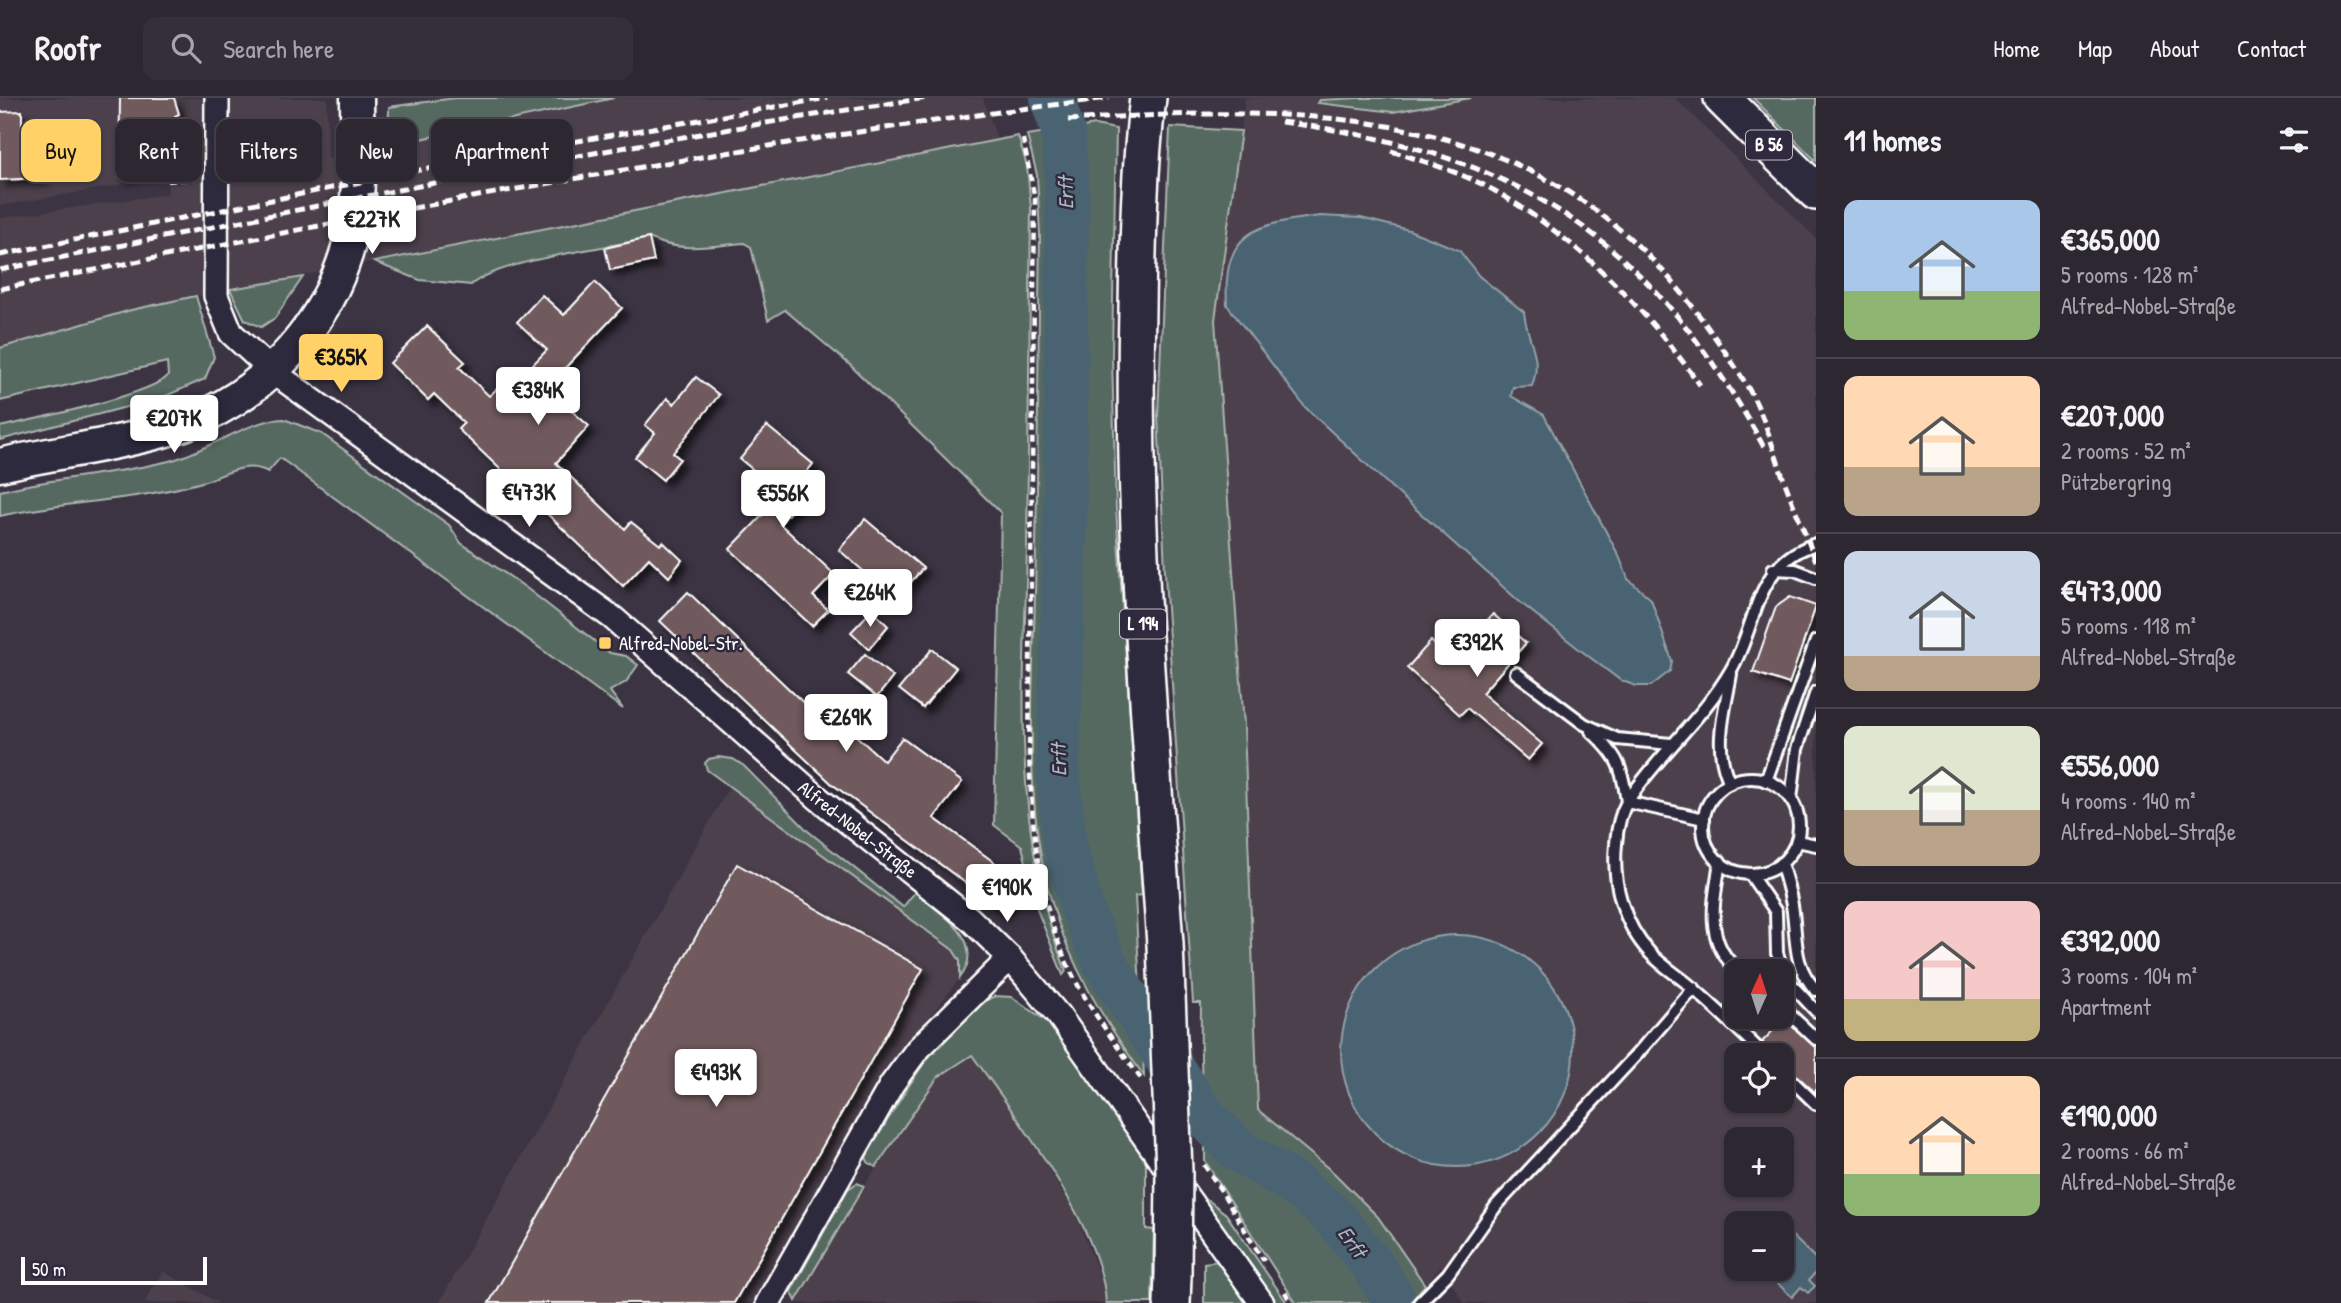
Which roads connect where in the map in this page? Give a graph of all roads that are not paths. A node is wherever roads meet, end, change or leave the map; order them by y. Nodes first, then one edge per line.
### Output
1 (217, 98) edge
2 (357, 98) edge
3 (1148, 98) edge
4 (1721, 98) edge
5 (1816, 192) edge
6 (272, 371) junction
7 (0, 465) edge
8 (1816, 544) edge
9 (1773, 569) junction
10 (1816, 578) edge
11 (1816, 641) edge
12 (1732, 668) junction
13 (1516, 673) dead end
14 (1816, 692) edge
15 (1584, 724) junction
16 (1671, 744) junction
17 (1766, 781) junction
18 (1730, 783) junction
19 (1791, 800) junction
20 (1627, 802) junction
21 (1704, 819) junction
22 (1797, 841) junction
23 (1816, 845) edge
24 (1720, 862) junction
25 (1781, 863) junction
26 (1750, 874) junction
27 (1010, 958) junction
28 (1726, 959) edge
29 (1694, 988) junction
30 (1816, 990) edge
31 (1816, 1011) edge
32 (1794, 1018) edge
33 (1816, 1039) edge
34 (1752, 1043) edge
35 (1794, 1083) edge
36 (1816, 1104) edge
37 (1172, 1290) edge
38 (768, 1303) edge
39 (1262, 1303) edge
40 (1419, 1303) edge

1 - 6 street, Alfred-Nobel-Straße
2 - 6 main road
3 - 37 main road, L 194, bridge
4 - 5 main road, B 56
6 - 7 main road
6 - 27 street, Alfred-Nobel-Straße
8 - 9 lane
9 - 10 lane
9 - 12 lane
11 - 17 lane
12 - 16 lane
12 - 18 lane
13 - 15 lane
14 - 19 lane
15 - 16 lane
15 - 20 lane
16 - 20 lane
17 - 18 lane
17 - 19 lane
18 - 21 lane
19 - 22 lane
20 - 21 lane
20 - 29 lane
21 - 24 lane
22 - 23 lane
22 - 25 lane
24 - 26 lane
24 - 28 lane
25 - 26 lane
25 - 30 lane
26 - 31 lane
27 - 38 street
27 - 39 street, Alfred-Nobel-Straße
29 - 34 lane
29 - 40 lane
32 - 33 lane
35 - 36 lane

